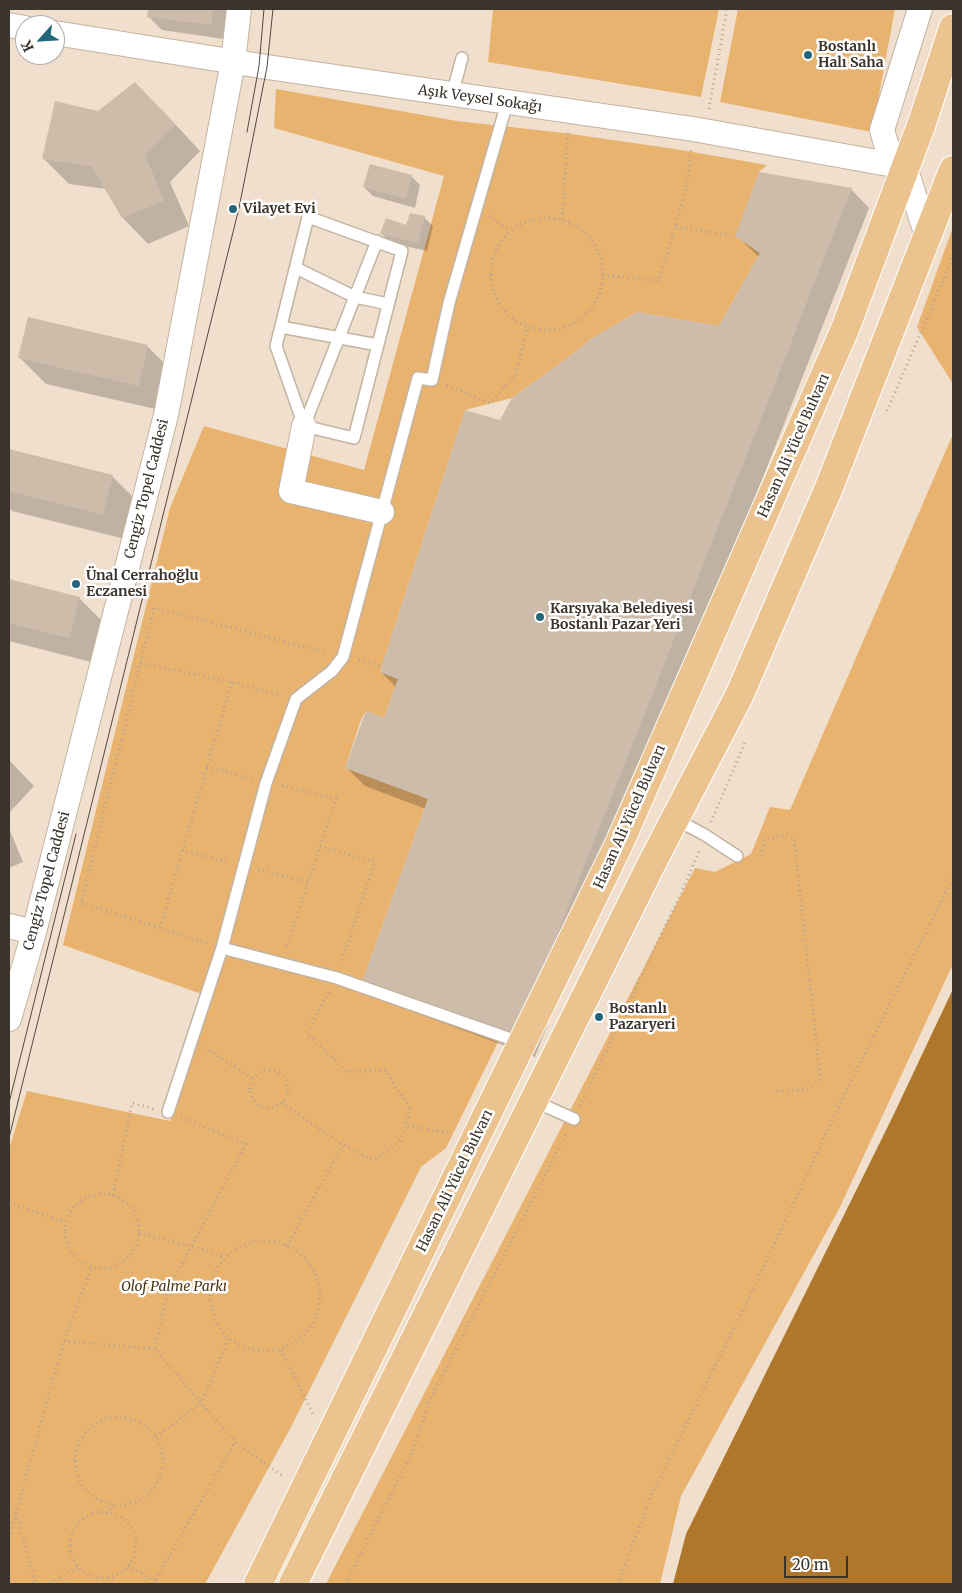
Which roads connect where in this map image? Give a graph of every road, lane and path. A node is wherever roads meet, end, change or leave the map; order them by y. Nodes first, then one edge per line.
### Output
1 (238, 9) edge
2 (727, 9) edge
3 (920, 9) edge
4 (953, 28) edge
5 (65, 35) edge
6 (462, 58) dead end
7 (233, 62) junction
8 (452, 95) junction
9 (507, 103) junction
10 (570, 112) junction
11 (699, 130) junction
12 (905, 167) junction
13 (953, 170) edge
14 (478, 207) junction
15 (562, 219) junction
16 (676, 226) junction
17 (509, 231) junction
18 (736, 236) dead end
19 (927, 236) junction
20 (377, 241) junction
21 (953, 257) edge
22 (296, 268) junction
23 (603, 275) junction
24 (355, 297) junction
25 (388, 304) junction
26 (528, 326) junction
27 (281, 327) junction
28 (339, 337) junction
29 (378, 345) junction
30 (432, 380) junction
31 (885, 416) dead end
32 (304, 426) junction
33 (382, 512) junction
34 (342, 657) junction
35 (140, 663) junction
36 (382, 666) dead end
37 (232, 682) junction
38 (296, 699) junction
39 (747, 737) dead end
40 (206, 766) junction
41 (266, 783) junction
42 (675, 819) junction
43 (705, 835) junction
44 (320, 846) junction
45 (736, 856) dead end
46 (762, 856) dead end
47 (953, 878) edge
48 (9, 926) edge
49 (160, 928) junction
50 (34, 932) junction
51 (222, 948) junction
52 (281, 964) junction
53 (337, 978) junction
54 (9, 1019) edge
55 (192, 1040) junction
56 (522, 1043) junction
57 (253, 1078) junction
58 (776, 1091) dead end
59 (534, 1101) junction
60 (282, 1103) junction
61 (168, 1112) junction
62 (574, 1119) junction
63 (406, 1124) junction
64 (453, 1135) dead end
65 (343, 1145) junction
66 (113, 1195) junction
67 (9, 1203) edge
68 (65, 1222) junction
69 (139, 1233) junction
70 (192, 1246) junction
71 (287, 1246) junction
72 (225, 1258) junction
73 (92, 1266) junction
74 (229, 1338) junction
75 (64, 1341) junction
76 (155, 1349) junction
77 (281, 1350) junction
78 (201, 1403) junction
79 (310, 1420) dead end
80 (156, 1437) junction
81 (235, 1442) junction
82 (288, 1470) dead end
83 (113, 1504) junction
84 (16, 1512) junction
85 (106, 1513) junction
86 (9, 1538) edge
87 (78, 1566) junction
88 (128, 1566) junction
89 (154, 1583) edge
90 (36, 1584) edge
91 (51, 1584) edge
92 (258, 1584) edge
93 (293, 1584) edge
94 (345, 1584) edge
95 (618, 1584) edge

1 - 7 street, Cengiz Topel Caddesi
2 - 11 path
3 - 12 street
4 - 12 main road, Hasan Ali Yücel Bulvarı
5 - 7 street, Aşık Veysel Sokağı
6 - 8 lane
7 - 8 street, Aşık Veysel Sokağı
7 - 50 street, Cengiz Topel Caddesi
8 - 9 street, Aşık Veysel Sokağı
9 - 10 street, Aşık Veysel Sokağı
9 - 14 lane
10 - 11 street, Aşık Veysel Sokağı
10 - 15 path
11 - 12 street, Aşık Veysel Sokağı
11 - 16 path
12 - 19 street
12 - 56 main road, Hasan Ali Yücel Bulvarı
13 - 19 main road
14 - 17 path
14 - 30 lane
15 - 17 path
15 - 23 path
16 - 18 path
16 - 23 path
17 - 26 path
19 - 42 main road
20 - 22 lane
20 - 24 lane
20 - 25 lane
21 - 31 path
22 - 24 lane
22 - 27 lane
23 - 26 path
24 - 25 lane
24 - 28 lane
25 - 29 lane
26 - 30 path
27 - 28 lane
27 - 32 lane
28 - 29 lane
28 - 32 lane
29 - 32 lane
30 - 33 lane
32 - 33 street
33 - 34 lane
34 - 35 path
34 - 36 path
34 - 38 lane
35 - 37 path
35 - 49 path
37 - 38 path
37 - 40 path
38 - 41 lane
39 - 43 path
40 - 41 path
40 - 49 path
41 - 44 path
41 - 51 lane
42 - 43 lane
42 - 59 main road
43 - 45 lane
43 - 62 path
44 - 52 path
44 - 53 path
46 - 58 path
47 - 95 path
48 - 50 street
49 - 51 path
50 - 54 street, Cengiz Topel Caddesi
51 - 52 lane
51 - 55 lane
52 - 53 lane
53 - 56 lane
53 - 63 path
55 - 57 path
55 - 61 lane
56 - 92 main road, Hasan Ali Yücel Bulvarı
57 - 60 path
57 - 60 path
59 - 62 lane
59 - 93 main road
60 - 65 path
61 - 66 path
61 - 70 path
62 - 94 path
63 - 64 path
63 - 65 path
65 - 71 path
66 - 68 path
66 - 69 path
67 - 68 path
68 - 73 path
69 - 70 path
69 - 73 path
70 - 72 path
70 - 76 path
71 - 72 path
71 - 77 path
72 - 74 path
73 - 75 path
74 - 77 path
74 - 78 path
75 - 76 path
75 - 84 path
76 - 78 path
77 - 79 path
78 - 80 path
78 - 81 path
80 - 83 path
80 - 83 path
81 - 82 path
81 - 89 path
83 - 85 path
84 - 86 path
84 - 90 path
85 - 87 path
85 - 88 path
87 - 88 path
87 - 91 path
88 - 89 path

